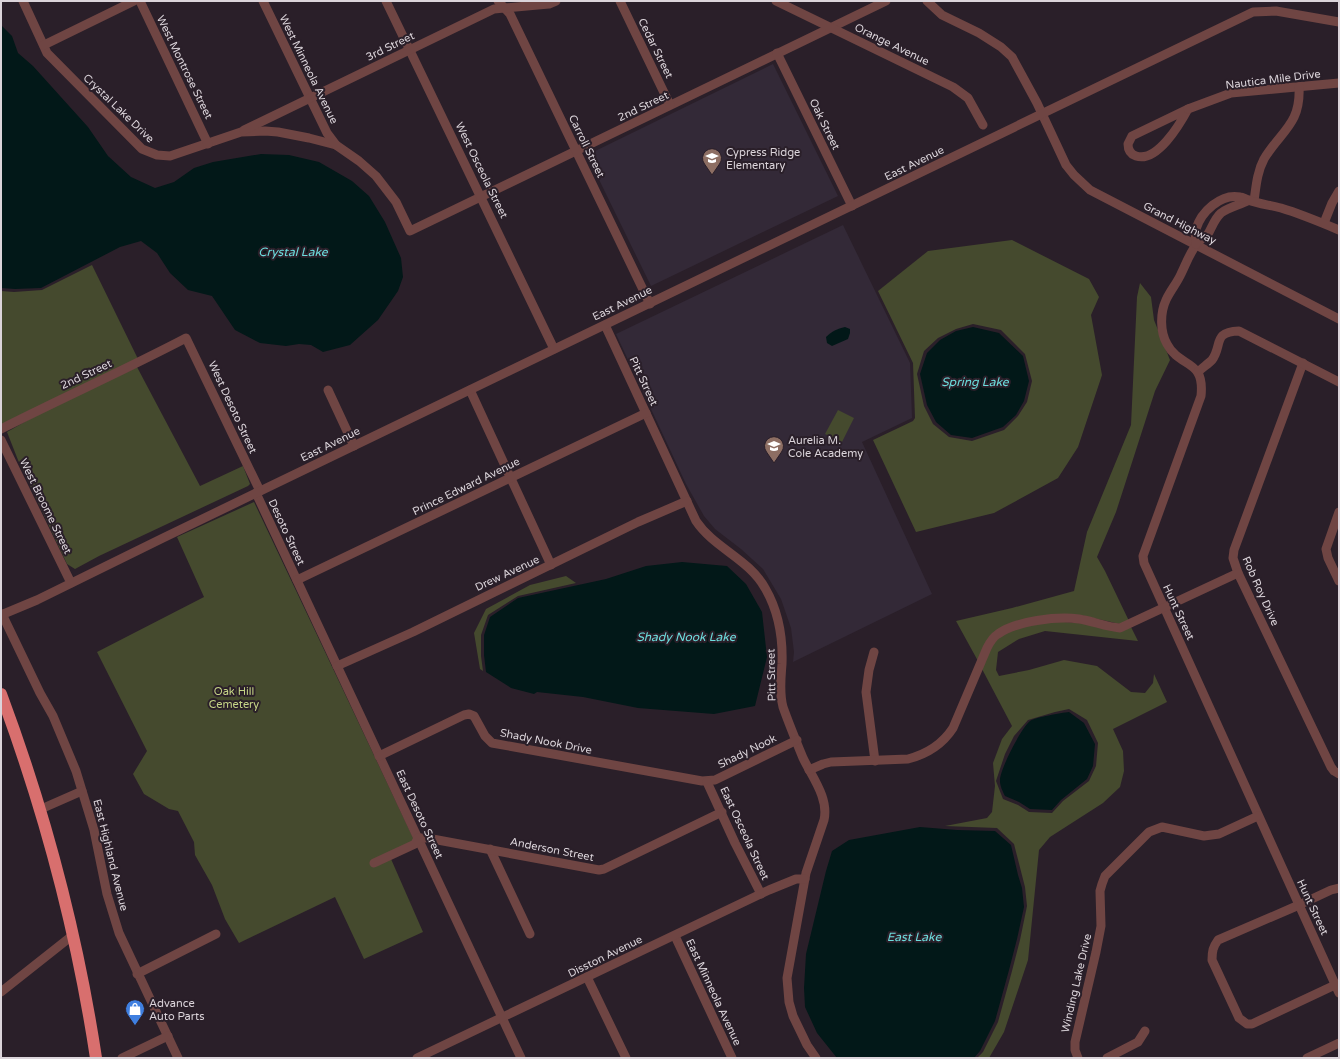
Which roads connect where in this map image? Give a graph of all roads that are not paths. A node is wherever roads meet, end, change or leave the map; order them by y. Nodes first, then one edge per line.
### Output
1 (23, 1) edge
2 (134, 1) edge
3 (140, 1) edge
4 (263, 1) edge
5 (386, 1) edge
6 (556, 1) edge
7 (620, 1) edge
8 (776, 1) edge
9 (886, 1) edge
10 (927, 1) edge
11 (501, 4) edge
12 (1339, 22) edge
13 (831, 28) junction
14 (44, 45) junction
15 (410, 50) junction
16 (777, 53) junction
17 (1339, 83) edge
18 (1298, 87) junction
19 (310, 97) junction
20 (670, 105) junction
21 (1188, 109) junction
22 (1042, 114) junction
23 (982, 125) dead end
24 (241, 132) junction
25 (208, 144) junction
26 (336, 145) junction
27 (576, 152) junction
28 (1339, 191) edge
29 (481, 196) junction
30 (1251, 201) junction
31 (852, 206) junction
32 (1324, 223) junction
33 (1339, 230) edge
34 (410, 231) joint
35 (1196, 244) junction
36 (650, 304) junction
37 (1339, 319) edge
38 (605, 325) junction
39 (181, 341) joint
40 (554, 349) junction
41 (1303, 363) junction
42 (1198, 372) junction
43 (1339, 382) edge
44 (328, 390) dead end
45 (470, 390) junction
46 (646, 413) junction
47 (1, 429) edge
48 (1, 440) edge
49 (354, 446) junction
50 (510, 478) junction
51 (258, 492) junction
52 (687, 500) junction
53 (1339, 512) edge
54 (551, 565) junction
55 (1238, 573) junction
56 (297, 580) junction
57 (1339, 581) edge
58 (71, 583) junction
59 (1165, 608) junction
60 (2, 614) edge
61 (874, 652) dead end
62 (337, 666) junction
63 (1, 694) edge
64 (797, 740) junction
65 (379, 756) junction
66 (875, 760) junction
67 (809, 770) junction
68 (1339, 774) edge
69 (708, 782) junction
70 (82, 792) junction
71 (41, 809) junction
72 (722, 812) junction
73 (1258, 816) junction
74 (418, 838) junction
75 (490, 849) junction
76 (374, 863) dead end
77 (804, 879) junction
78 (1339, 888) edge
79 (761, 894) junction
80 (1299, 905) junction
81 (216, 934) dead end
82 (530, 934) dead end
83 (73, 935) junction
84 (675, 936) junction
85 (137, 974) junction
86 (587, 977) junction
87 (1338, 989) edge
88 (1, 992) edge
89 (502, 1018) junction
90 (1146, 1031) dead end
91 (168, 1036) junction
92 (1339, 1042) edge
93 (96, 1058) edge
94 (122, 1058) edge
95 (178, 1058) edge
96 (417, 1058) edge
97 (521, 1058) edge
98 (626, 1058) edge
99 (732, 1058) edge
100 (816, 1058) edge
101 (1078, 1058) edge
102 (1107, 1058) edge
103 (1307, 1058) edge

1 - 14 street
2 - 14 street
3 - 25 street, West Montrose Street
4 - 19 street, West Minneola Avenue
5 - 15 street, West Osceola Street
6 - 11 street, 3rd Street
7 - 20 street, Cedar Street
8 - 13 street, Orange Avenue
9 - 13 street, 2nd Street
10 - 22 street, Grand Highway
11 - 15 street, 3rd Street
11 - 27 street, Carroll Street
12 - 22 street, East Avenue
13 - 16 street, 2nd Street
13 - 23 street, Orange Avenue
14 - 25 street, Crystal Lake Drive
15 - 19 street, 3rd Street
15 - 29 street, West Osceola Street
16 - 20 street, 2nd Street
16 - 31 street, Oak Street
17 - 18 street, Nautica Mile Drive
18 - 21 street, Nautica Mile Drive
18 - 30 street
19 - 24 street, 3rd Street
19 - 26 street, West Minneola Avenue
20 - 27 street, 2nd Street
21 - 21 street, Nautica Mile Drive
22 - 31 street, East Avenue
22 - 35 street, Grand Highway
24 - 25 street, Crystal Lake Drive
24 - 26 street, Crystal Lake Drive
26 - 34 street, Crystal Lake Drive
27 - 29 street, 2nd Street
27 - 36 street, Carroll Street
28 - 32 street
29 - 34 street, 2nd Street
29 - 40 street, West Osceola Street
30 - 32 street
30 - 35 street
30 - 35 street
31 - 36 street, East Avenue
32 - 33 street
35 - 37 street, Grand Highway
35 - 42 street
36 - 38 street, East Avenue
38 - 40 street, East Avenue
38 - 46 street, Pitt Street
39 - 47 street, 2nd Street
39 - 51 street, West Desoto Street
40 - 45 street, East Avenue
41 - 42 street
41 - 43 street
41 - 55 street, Rob Roy Drive
42 - 59 street, Hunt Street
44 - 49 street
45 - 49 street, East Avenue
45 - 50 street
46 - 50 street, Prince Edward Avenue
46 - 52 street, Pitt Street
48 - 58 street, West Broome Street
49 - 51 street, East Avenue
50 - 54 street
50 - 56 street, Prince Edward Avenue
51 - 56 street, Desoto Street
51 - 58 street, East Avenue
52 - 54 street, Drew Avenue
52 - 64 street, Pitt Street
53 - 57 street
54 - 62 street, Drew Avenue
55 - 59 street
55 - 68 street, Rob Roy Drive
56 - 62 street, East Desoto Street
58 - 60 street, East Avenue
59 - 66 street
59 - 73 street, Hunt Street
60 - 70 street, East Highland Avenue
61 - 66 street
62 - 65 street, East Desoto Street
63 - 71 highway
64 - 67 street, Pitt Street
64 - 69 street, Shady Nook
65 - 69 street, Shady Nook Drive
65 - 74 street, East Desoto Street
66 - 67 street
67 - 77 street, Pitt Street
69 - 72 street, East Osceola Street
70 - 71 street
70 - 85 street, East Highland Avenue
71 - 83 highway
72 - 75 street, Anderson Street
72 - 79 street, East Osceola Street
73 - 80 street, Hunt Street
73 - 101 street, Winding Lake Drive
74 - 75 street, Anderson Street
74 - 76 street
74 - 89 street, East Desoto Street
75 - 82 street
77 - 79 street, Disston Avenue
77 - 100 street, Pitt Street
78 - 80 street
79 - 84 street, Disston Avenue
80 - 87 street, Hunt Street
80 - 87 street
81 - 85 street
83 - 88 street
83 - 93 highway
84 - 86 street, Disston Avenue
84 - 99 street, East Minneola Avenue
85 - 91 street, East Highland Avenue
86 - 89 street, Disston Avenue
86 - 98 street
89 - 96 street, Disston Avenue
89 - 97 street, East Desoto Street
90 - 102 street
91 - 94 street
91 - 95 street, East Highland Avenue
92 - 103 street

